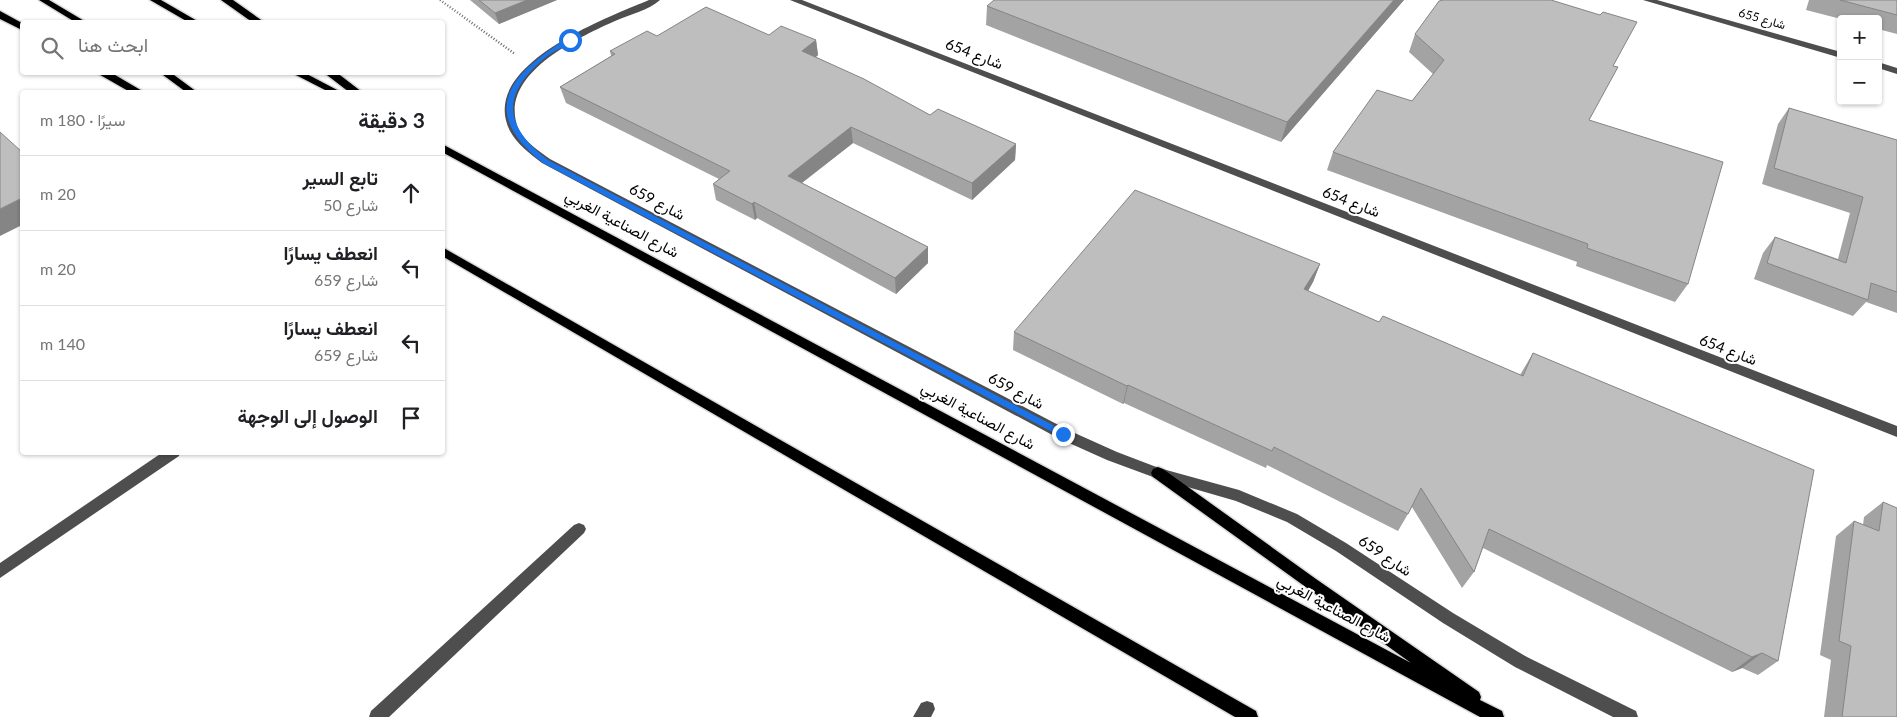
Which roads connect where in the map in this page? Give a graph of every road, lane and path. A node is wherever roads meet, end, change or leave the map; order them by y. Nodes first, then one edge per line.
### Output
1 (43, 0) edge
2 (154, 0) edge
3 (226, 0) edge
4 (440, 0) edge
5 (656, 0) edge
6 (794, 0) edge
7 (1647, 0) edge
8 (0, 14) edge
9 (78, 20) edge
10 (190, 20) edge
11 (256, 20) edge
12 (20, 26) edge
13 (1837, 54) edge
14 (532, 66) junction
15 (1882, 66) edge
16 (1897, 71) edge
17 (106, 75) edge
18 (167, 75) edge
19 (300, 75) edge
20 (332, 75) edge
21 (134, 90) edge
22 (189, 90) edge
23 (332, 90) edge
24 (353, 90) edge
25 (445, 149) edge
26 (445, 253) edge
27 (1897, 432) edge
28 (170, 455) edge
29 (1158, 473) junction
30 (579, 529) dead end
31 (0, 571) edge
32 (377, 717) edge
33 (1250, 717) edge
34 (1496, 717) edge
35 (1502, 717) edge
36 (1630, 717) edge

1 - 9 main road
2 - 10 main road
3 - 11 highway
4 - 14 path
5 - 14 street
6 - 27 street, شارع 654
7 - 13 street, شارع 655
8 - 12 highway
14 - 29 street, شارع 659
15 - 16 street
17 - 21 highway
18 - 22 main road
19 - 23 main road
20 - 24 highway
25 - 34 main road, شارع الصناعية الغربي
26 - 33 main road
28 - 31 street
29 - 35 main road
29 - 36 street, شارع 659
30 - 32 street

